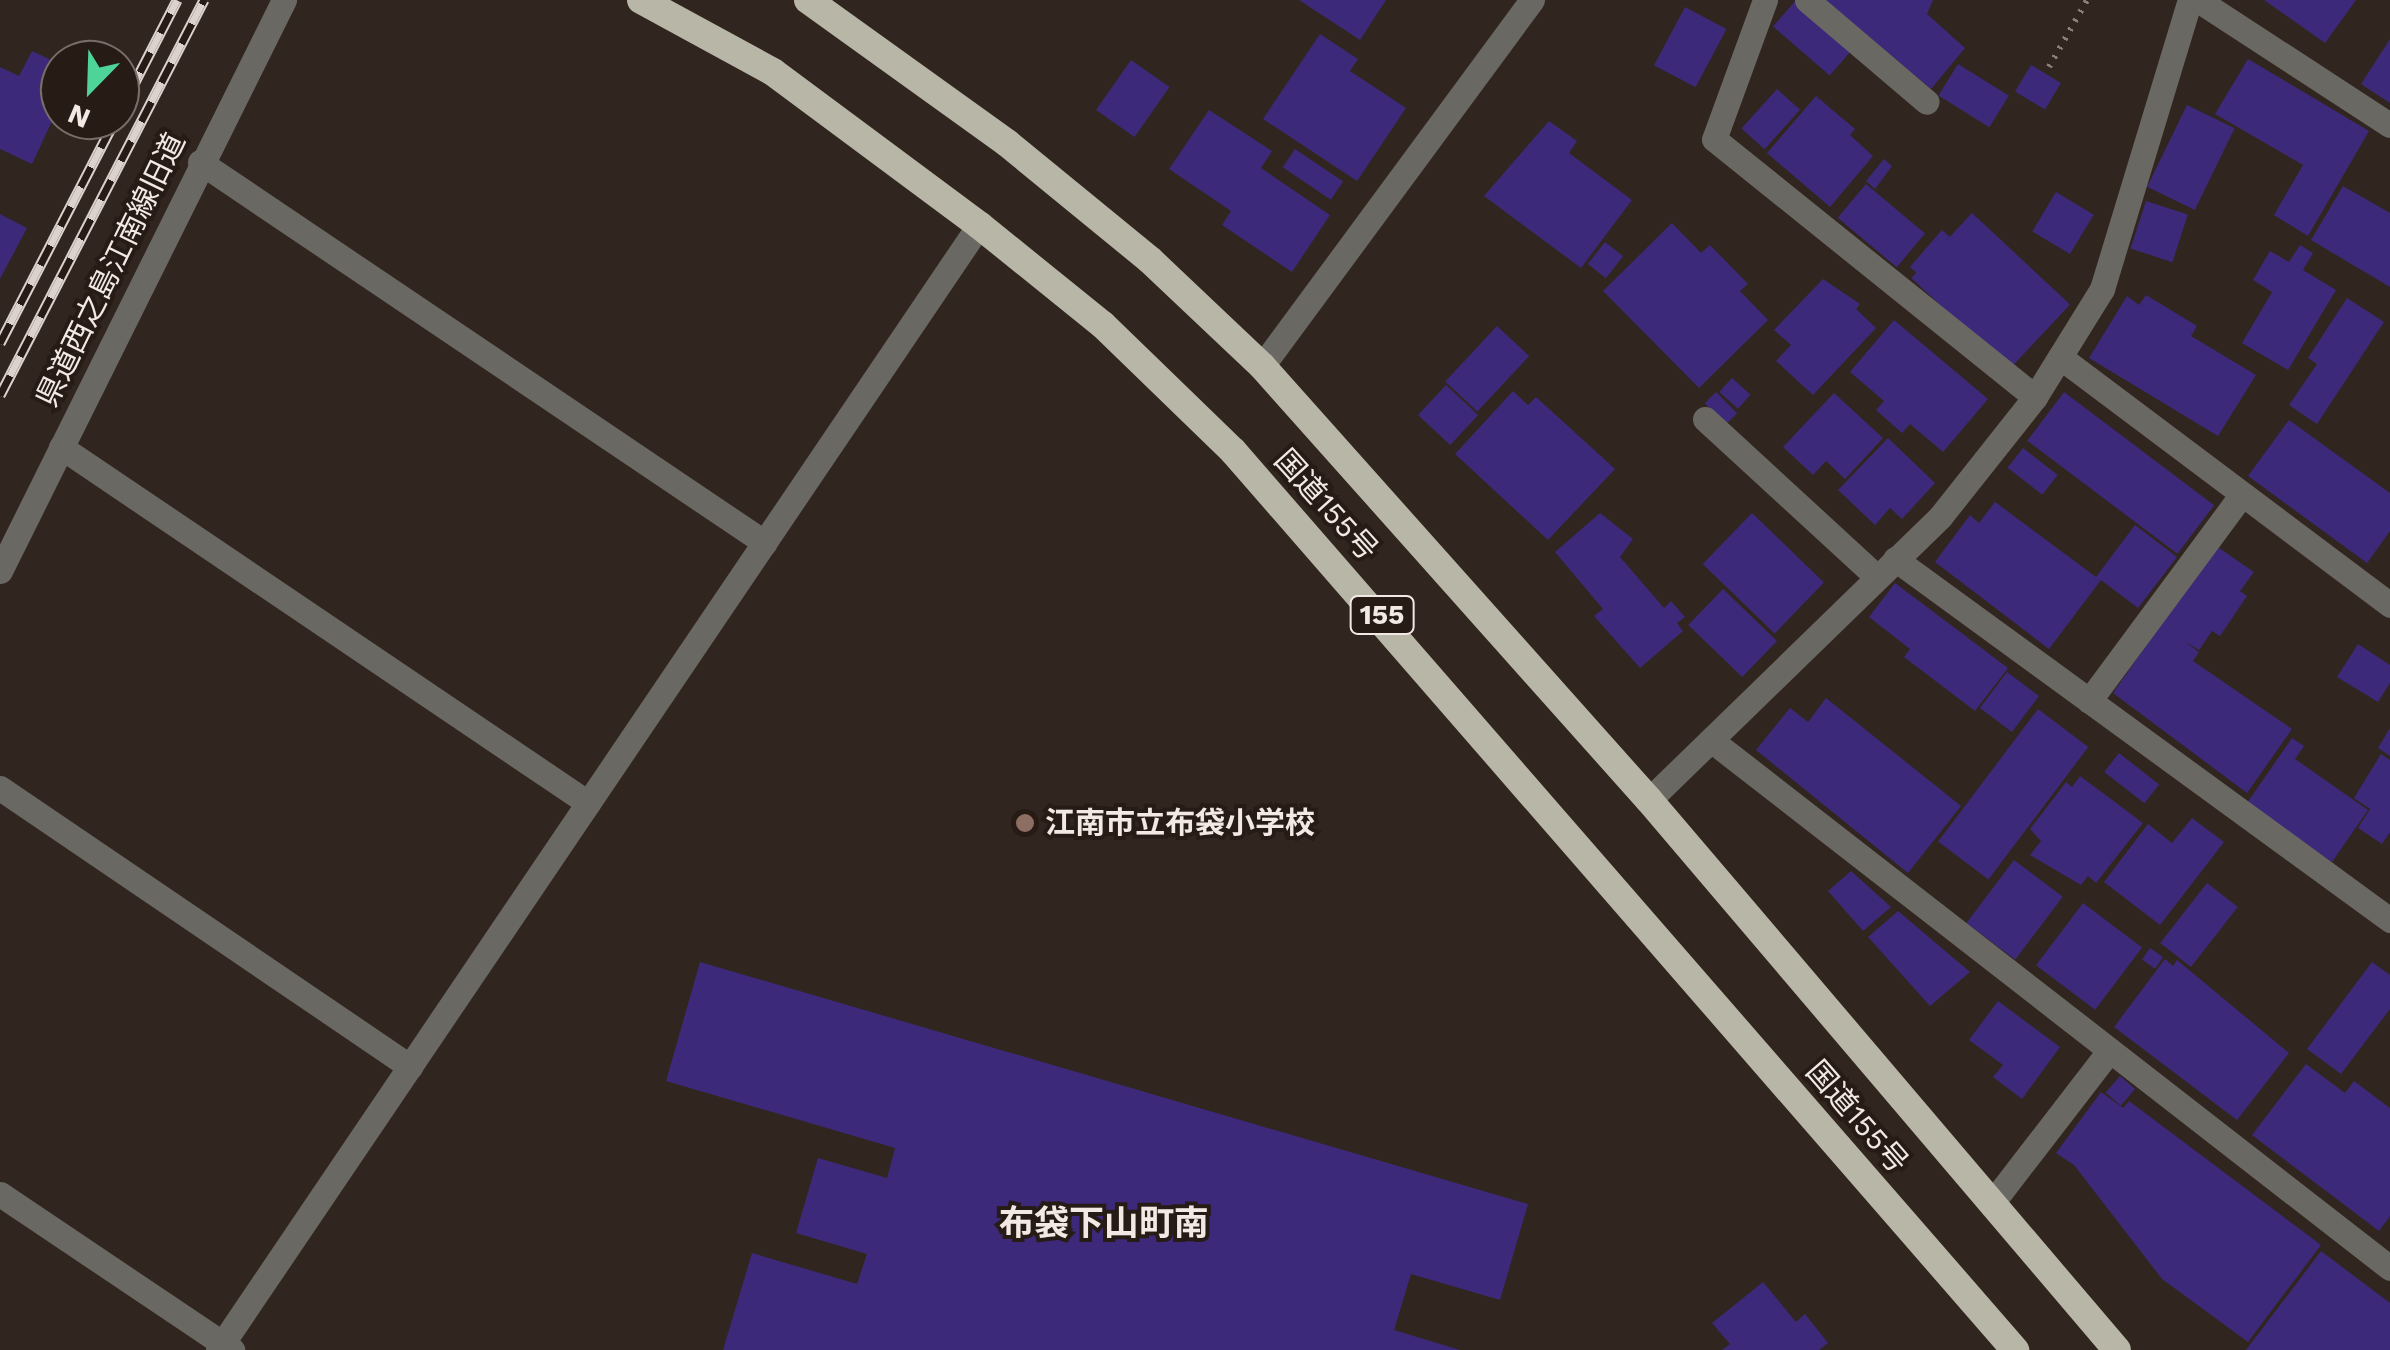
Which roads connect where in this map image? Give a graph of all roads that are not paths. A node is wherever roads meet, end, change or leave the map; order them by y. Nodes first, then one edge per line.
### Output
1 (284, 0) edge
2 (641, 0) edge
3 (809, 0) edge
4 (1532, 0) edge
5 (1765, 0) edge
6 (1807, 0) edge
7 (2190, 0) edge
8 (2198, 0) edge
9 (1927, 102) dead end
10 (2390, 125) edge
11 (200, 162) junction
12 (979, 226) junction
13 (2060, 357) junction
14 (1262, 366) junction
15 (2035, 397) junction
16 (1705, 418) dead end
17 (61, 447) junction
18 (2242, 494) junction
19 (765, 543) junction
20 (1886, 568) junction
21 (0, 571) edge
22 (2390, 604) edge
23 (2089, 701) junction
24 (1711, 740) junction
25 (0, 788) edge
26 (1649, 800) junction
27 (588, 804) junction
28 (2390, 920) edge
29 (2110, 1050) junction
30 (410, 1067) junction
31 (0, 1194) edge
32 (1992, 1203) junction
33 (2390, 1268) edge
34 (224, 1348) edge
35 (2015, 1350) edge
36 (2117, 1350) edge

1 - 11 street, 県道西之島江南線旧道
2 - 12 highway, 国道155号 / 155
3 - 14 highway, 国道155号 / 155
4 - 14 street
5 - 15 street
6 - 9 street
7 - 13 street
8 - 10 street
11 - 17 street, 県道西之島江南線旧道
11 - 19 street
12 - 19 street
12 - 35 highway, 国道155号 / 155
13 - 15 street
13 - 18 street
14 - 26 highway, 国道155号 / 155
15 - 20 street
16 - 20 street
17 - 21 street, 県道西之島江南線旧道
17 - 27 street
18 - 22 street
18 - 23 street
19 - 27 street
20 - 23 street
20 - 24 street
23 - 28 street
24 - 26 street
24 - 29 street
25 - 30 street
26 - 32 highway, 国道155号 / 155
27 - 30 street
29 - 32 street
29 - 33 street
30 - 34 street
31 - 34 street
32 - 36 highway, 国道155号 / 155

